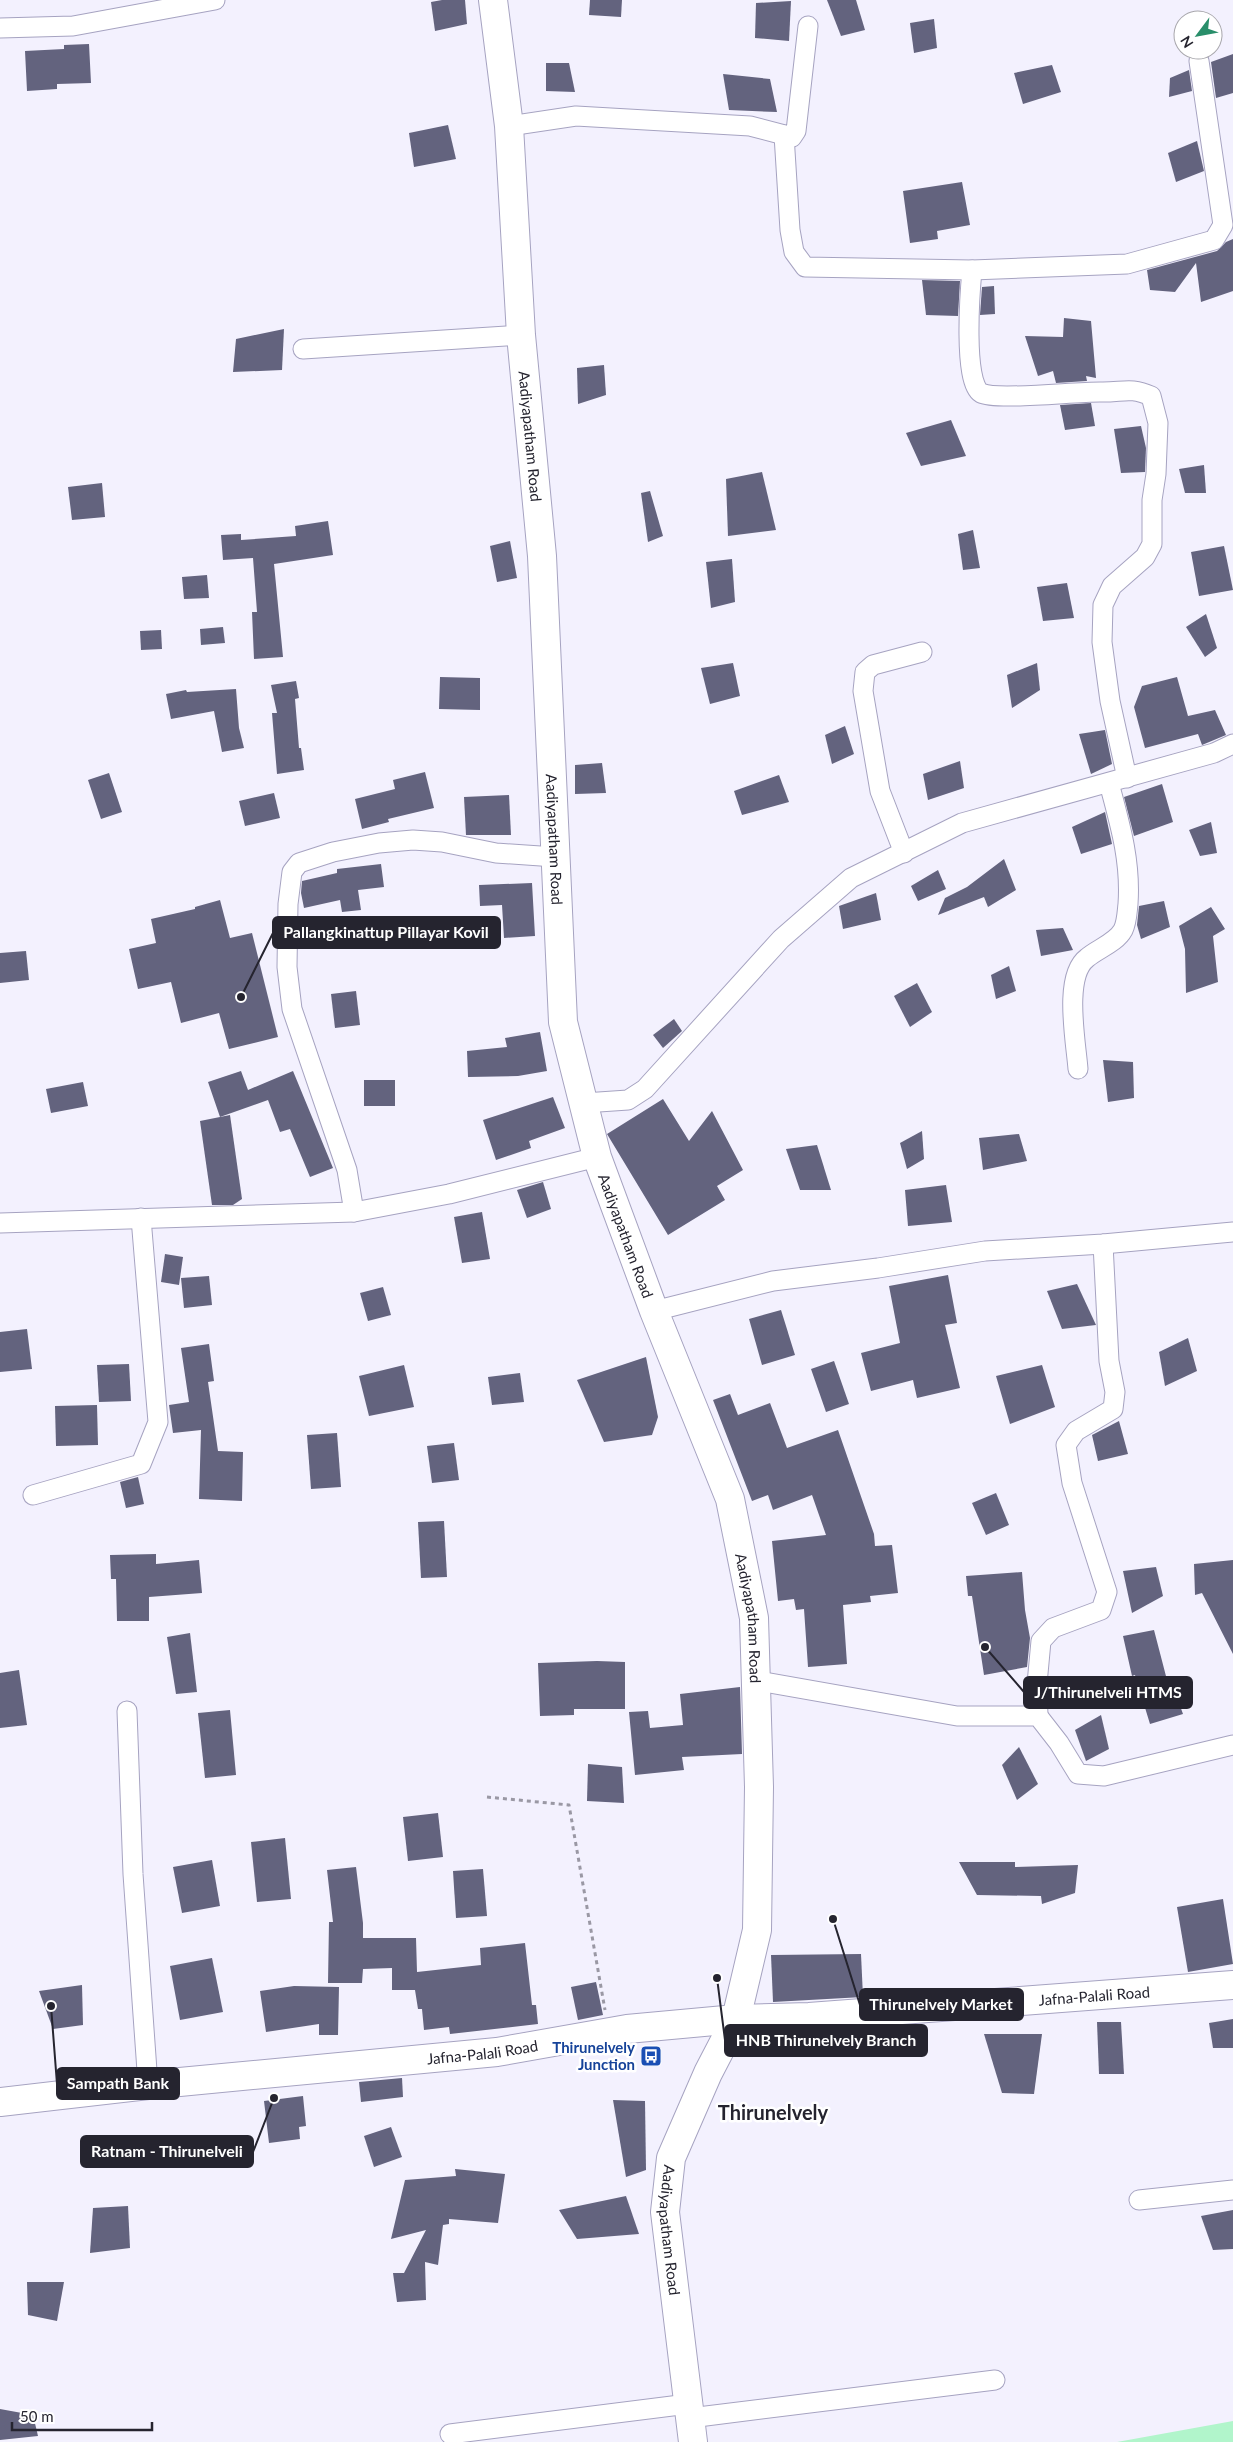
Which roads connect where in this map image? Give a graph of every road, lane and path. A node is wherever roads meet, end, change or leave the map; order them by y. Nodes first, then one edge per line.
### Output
1 (215, 0) edge
2 (493, 0) edge
3 (808, 26) dead end
4 (0, 28) edge
5 (1199, 61) dead end
6 (509, 126) junction
7 (784, 135) junction
8 (972, 270) junction
9 (521, 335) junction
10 (303, 349) dead end
11 (922, 652) dead end
12 (1233, 744) edge
13 (1118, 781) junction
14 (904, 852) junction
15 (555, 857) junction
16 (1078, 1069) dead end
17 (584, 1103) junction
18 (597, 1157) junction
19 (354, 1212) junction
20 (141, 1218) junction
21 (0, 1223) edge
22 (1233, 1232) edge
23 (1103, 1244) junction
24 (654, 1311) junction
25 (33, 1495) dead end
26 (758, 1682) junction
27 (128, 1711) dead end
28 (1038, 1716) junction
29 (1233, 1745) edge
30 (487, 1797) dead end
31 (1233, 1985) edge
32 (736, 2019) junction
33 (609, 2030) junction
34 (148, 2085) junction
35 (0, 2102) edge
36 (1233, 2190) edge
37 (1139, 2200) dead end
38 (995, 2380) dead end
39 (690, 2421) edge
40 (450, 2434) dead end

1 - 4 street
2 - 6 street, Aadiyapatham Road
3 - 7 street
5 - 8 street
6 - 7 street
6 - 9 street, Aadiyapatham Road
7 - 8 street
8 - 13 street
9 - 10 street
9 - 15 street, Aadiyapatham Road
11 - 14 street
12 - 13 street
13 - 14 street
13 - 16 street
14 - 17 street
15 - 17 street, Aadiyapatham Road
15 - 19 street
17 - 18 street, Aadiyapatham Road
18 - 19 street
18 - 24 street, Aadiyapatham Road
19 - 20 street
20 - 21 street
20 - 25 street
22 - 23 street
23 - 24 street
23 - 28 street
24 - 26 street, Aadiyapatham Road
26 - 28 street
26 - 32 street, Aadiyapatham Road
27 - 34 street
28 - 29 street
30 - 33 path
31 - 32 street, Jafna-Palali Road
32 - 33 street, Jafna-Palali Road
32 - 39 street, Aadiyapatham Road
33 - 34 street, Jafna-Palali Road
34 - 35 street, Jafna-Palali Road
36 - 37 street
38 - 39 street
39 - 40 street

